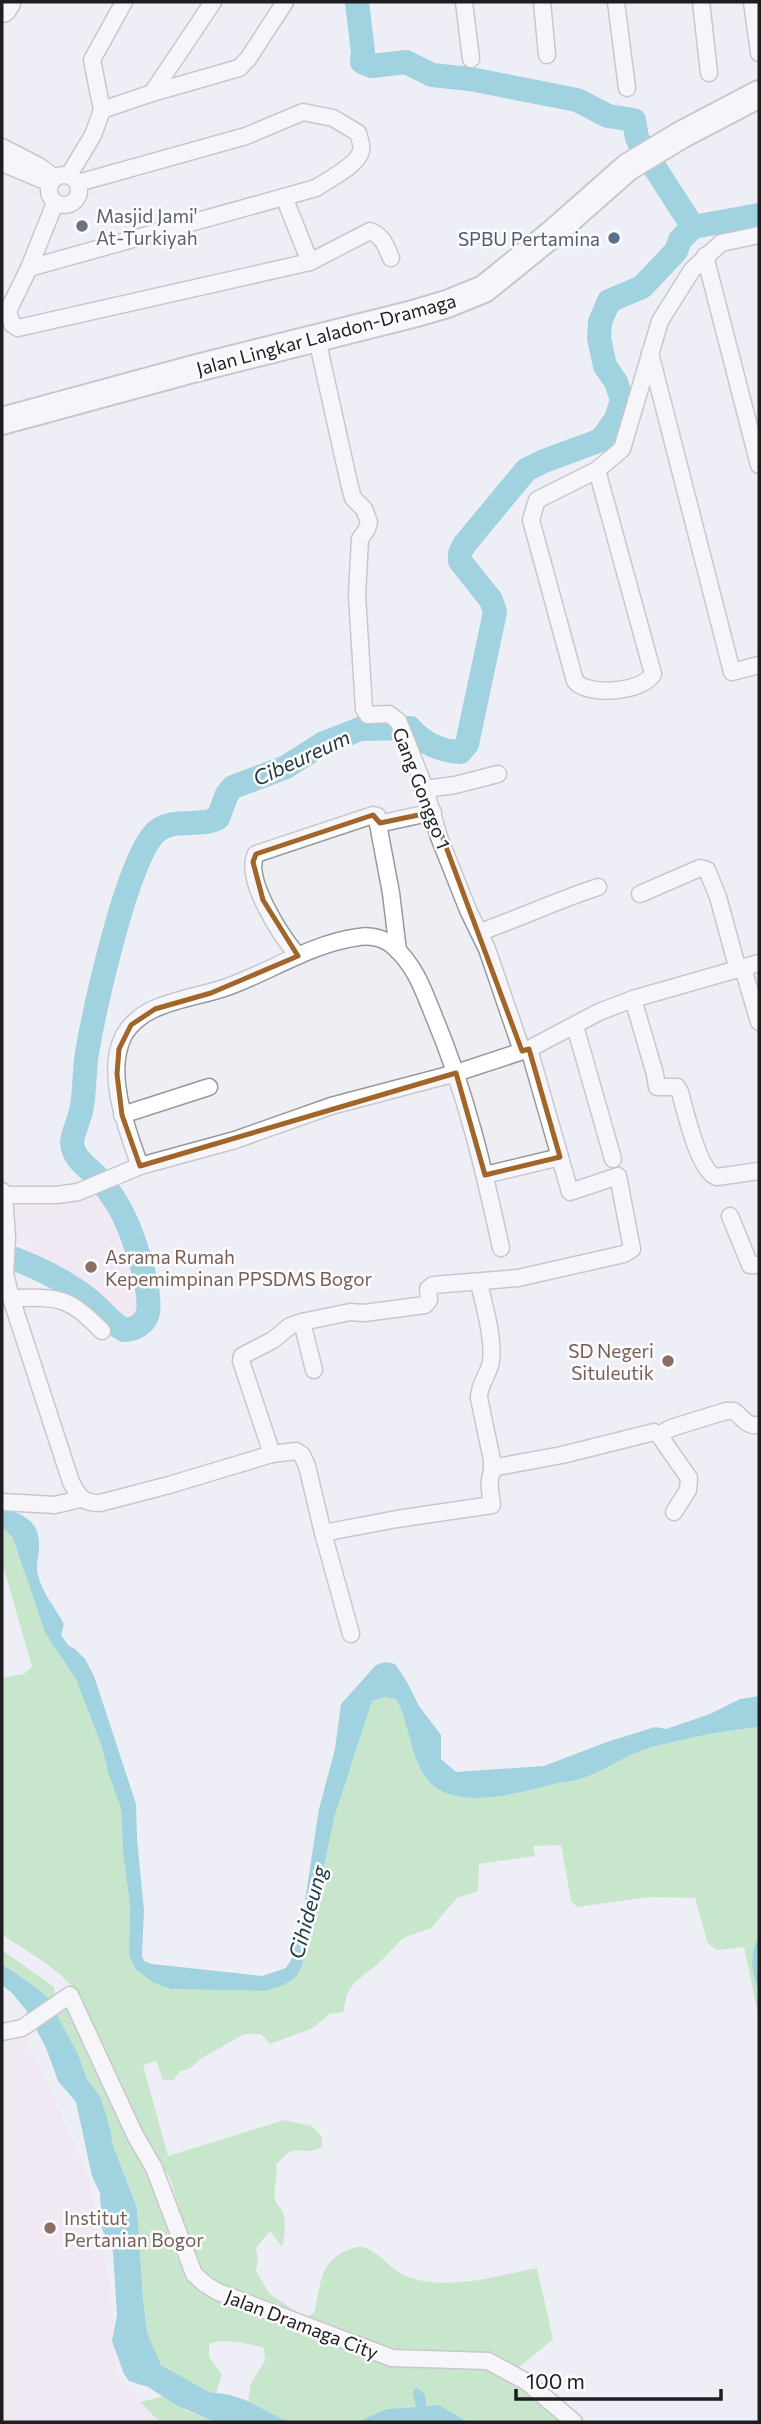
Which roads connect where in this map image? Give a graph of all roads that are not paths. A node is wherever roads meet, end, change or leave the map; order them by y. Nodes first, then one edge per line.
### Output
1 (5, 2) edge
2 (124, 2) edge
3 (213, 2) edge
4 (285, 2) edge
5 (464, 2) edge
6 (542, 2) edge
7 (616, 2) edge
8 (701, 2) edge
9 (752, 2) edge
10 (2, 7) edge
11 (759, 53) edge
12 (547, 55) dead end
13 (471, 59) dead end
14 (709, 73) dead end
15 (626, 88) dead end
16 (152, 93) junction
17 (759, 94) edge
18 (102, 110) junction
19 (2, 147) edge
20 (2, 163) edge
21 (63, 180) junction
22 (284, 197) junction
23 (55, 203) junction
24 (759, 235) edge
25 (705, 256) junction
26 (391, 258) dead end
27 (310, 262) junction
28 (29, 268) junction
29 (7, 293) edge
30 (317, 338) junction
31 (649, 351) junction
32 (2, 421) edge
33 (759, 464) edge
34 (597, 470) junction
35 (759, 665) edge
36 (498, 774) dead end
37 (425, 789) junction
38 (433, 812) junction
39 (378, 824) junction
40 (598, 887) dead end
41 (640, 894) dead end
42 (480, 932) junction
43 (398, 951) junction
44 (298, 956) junction
45 (747, 967) edge
46 (633, 999) junction
47 (759, 1022) edge
48 (575, 1026) junction
49 (526, 1050) junction
50 (456, 1073) junction
51 (209, 1087) dead end
52 (122, 1115) junction
53 (560, 1157) junction
54 (613, 1159) dead end
55 (140, 1166) junction
56 (759, 1171) edge
57 (485, 1175) junction
58 (3, 1193) edge
59 (730, 1216) dead end
60 (502, 1248) dead end
61 (759, 1265) edge
62 (479, 1283) junction
63 (11, 1298) junction
64 (303, 1322) junction
65 (102, 1331) dead end
66 (314, 1370) dead end
67 (759, 1425) edge
68 (659, 1434) junction
69 (272, 1454) junction
70 (492, 1470) junction
71 (80, 1499) junction
72 (2, 1502) edge
73 (674, 1512) dead end
74 (323, 1534) junction
75 (351, 1634) dead end
76 (2, 2032) edge
77 (574, 2422) edge

1 - 10 highway
2 - 18 street
3 - 16 street
4 - 16 street
5 - 13 street
6 - 12 street
7 - 15 street
8 - 14 street
9 - 11 street
16 - 18 street
17 - 30 main road, Jalan Lingkar Laladon-Dramaga
18 - 21 street
19 - 21 street
20 - 21 street
21 - 22 street
21 - 23 street
21 - 23 street
22 - 27 street
22 - 28 street
23 - 28 street
24 - 25 street
25 - 31 street
25 - 33 street
26 - 27 street
27 - 29 street
28 - 29 street
30 - 32 main road, Jalan Lingkar Laladon-Dramaga
30 - 37 street, Gang Gonggo 1
31 - 34 street
31 - 35 street
34 - 34 street
36 - 37 street
37 - 38 street, Gang Gonggo 1
38 - 39 street
38 - 42 street, Gang Gonggo 1
39 - 43 street
39 - 44 street
40 - 42 street
41 - 45 street
42 - 49 street, Gang Gonggo 1
43 - 44 street
43 - 50 street
44 - 52 street
45 - 46 street
45 - 47 street
46 - 48 street
46 - 56 street
48 - 49 street
48 - 54 street
49 - 50 street
49 - 53 street, Gang Gonggo 1
50 - 55 street
50 - 57 street
51 - 52 street
52 - 55 street
53 - 57 street
53 - 62 street, Gang Gonggo 1
55 - 58 street
57 - 60 street
58 - 63 street
59 - 61 street
62 - 64 street
62 - 70 street
63 - 65 street
63 - 71 street
64 - 66 street
64 - 69 street
67 - 68 street
68 - 70 street
68 - 73 street
69 - 71 street
69 - 74 street
70 - 74 street
71 - 72 street
74 - 75 street
76 - 77 street, Jalan Dramaga City

